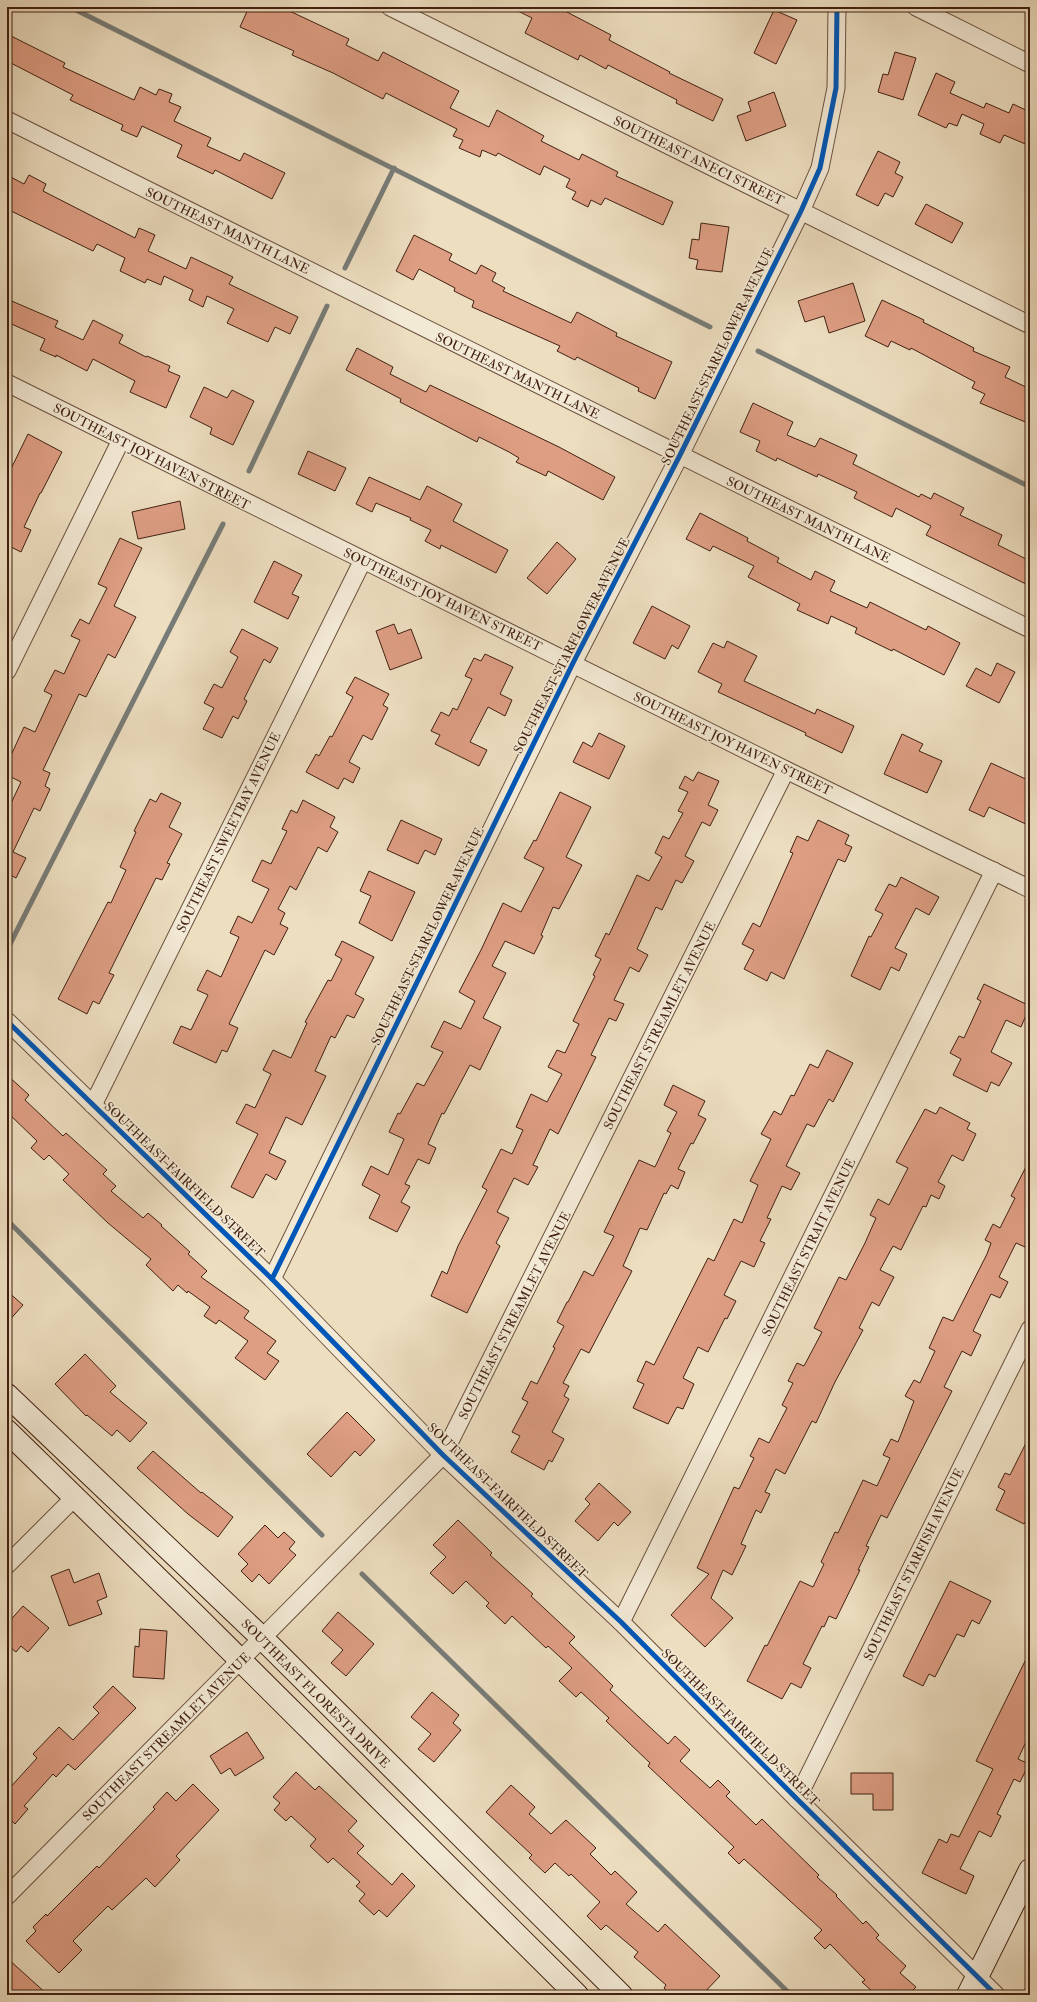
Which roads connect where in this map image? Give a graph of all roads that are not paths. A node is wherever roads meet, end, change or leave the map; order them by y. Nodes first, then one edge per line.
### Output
1 (390, 7) edge
2 (837, 7) edge
3 (916, 7) edge
4 (1030, 64) edge
5 (7, 120) edge
6 (801, 211) junction
7 (1030, 325) edge
8 (7, 383) edge
9 (121, 440) junction
10 (680, 455) junction
11 (363, 560) junction
12 (1030, 629) edge
13 (573, 663) junction
14 (7, 671) edge
15 (786, 770) junction
16 (994, 872) junction
17 (1030, 889) edge
18 (7, 1021) edge
19 (93, 1105) junction
20 (272, 1279) junction
21 (1030, 1329) edge
22 (7, 1394) edge
23 (7, 1431) edge
24 (443, 1456) junction
25 (75, 1497) junction
26 (7, 1565) edge
27 (621, 1622) junction
28 (262, 1638) junction
29 (240, 1660) junction
30 (797, 1799) junction
31 (1030, 1870) edge
32 (7, 1896) edge
33 (973, 1986) edge
34 (577, 1995) edge
35 (622, 1995) edge
36 (996, 1995) edge

1 - 6 street, SOUTHEAST ANECI STREET
2 - 6 street, SOUTHEAST STARFLOWER AVENUE
3 - 4 street
5 - 10 street, SOUTHEAST MANTH LANE
6 - 7 street, SOUTHEAST ANECI STREET
6 - 10 street, SOUTHEAST STARFLOWER AVENUE
8 - 9 street, SOUTHEAST JOY HAVEN STREET
9 - 11 street, SOUTHEAST JOY HAVEN STREET
9 - 14 street
10 - 12 street, SOUTHEAST MANTH LANE
10 - 13 street, SOUTHEAST STARFLOWER AVENUE
11 - 13 street, SOUTHEAST JOY HAVEN STREET
11 - 19 street, SOUTHEAST SWEETBAY AVENUE
13 - 15 street, SOUTHEAST JOY HAVEN STREET
13 - 20 street, SOUTHEAST STARFLOWER AVENUE
15 - 16 street, SOUTHEAST JOY HAVEN STREET
15 - 24 street, SOUTHEAST STREAMLET AVENUE
16 - 17 street, SOUTHEAST JOY HAVEN STREET
16 - 27 street, SOUTHEAST STRAIT AVENUE
18 - 19 street, SOUTHEAST FAIRFIELD STREET
19 - 20 street, SOUTHEAST FAIRFIELD STREET
20 - 24 street, SOUTHEAST FAIRFIELD STREET
21 - 30 street, SOUTHEAST STARFISH AVENUE
22 - 28 street, SOUTHEAST FLORESTA DRIVE
23 - 25 street
24 - 27 street, SOUTHEAST FAIRFIELD STREET
24 - 28 street, SOUTHEAST STREAMLET AVENUE
25 - 26 street
25 - 29 street
27 - 30 street, SOUTHEAST FAIRFIELD STREET
28 - 29 street, SOUTHEAST STREAMLET AVENUE
28 - 35 street, SOUTHEAST FLORESTA DRIVE
29 - 32 street, SOUTHEAST STREAMLET AVENUE
29 - 34 street
30 - 33 street, SOUTHEAST FAIRFIELD STREET
31 - 33 street
33 - 36 street, SOUTHEAST FAIRFIELD STREET

